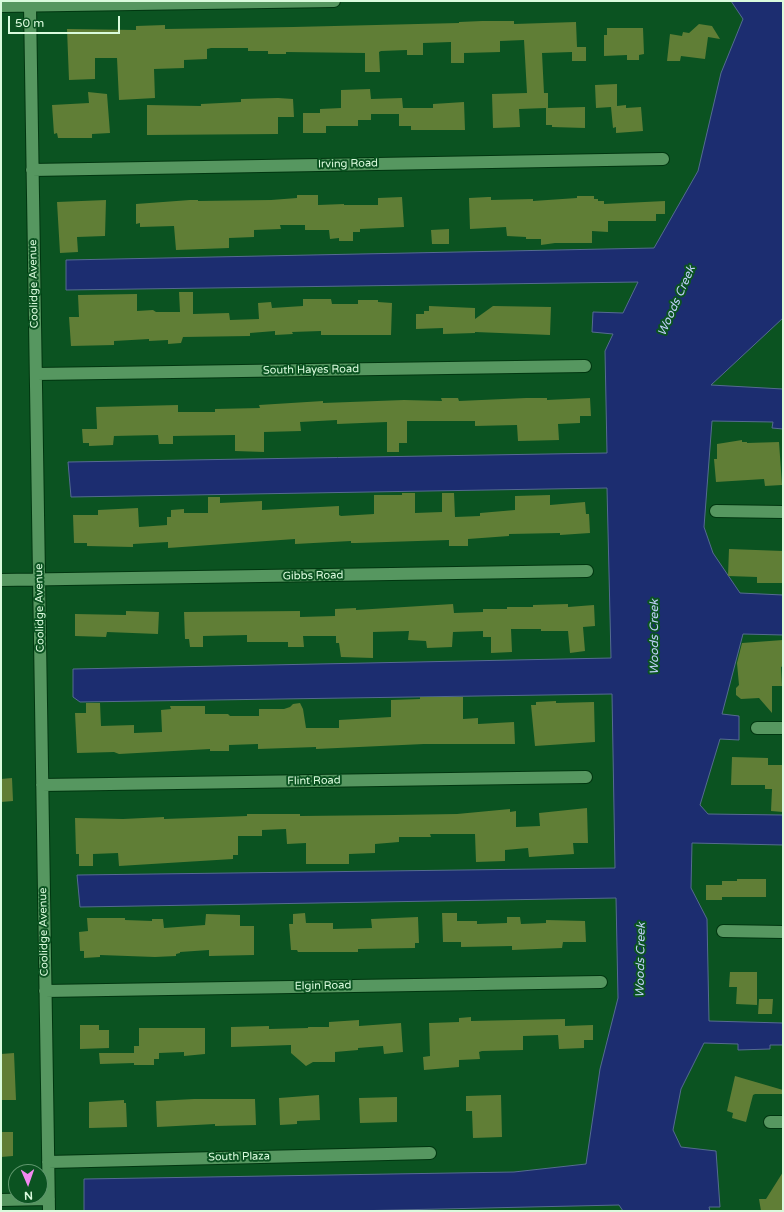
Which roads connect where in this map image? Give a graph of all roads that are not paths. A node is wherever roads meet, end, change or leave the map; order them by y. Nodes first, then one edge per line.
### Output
1 (334, 1) edge
2 (30, 5) junction
3 (1, 6) edge
4 (663, 160) dead end
5 (32, 170) junction
6 (585, 366) dead end
7 (36, 374) junction
8 (716, 511) dead end
9 (783, 512) edge
10 (587, 571) dead end
11 (1, 580) edge
12 (39, 580) junction
13 (757, 728) dead end
14 (783, 728) edge
15 (586, 777) dead end
16 (42, 785) junction
17 (723, 931) dead end
18 (783, 932) edge
19 (601, 982) dead end
20 (45, 991) junction
21 (770, 1122) dead end
22 (783, 1122) edge
23 (430, 1153) dead end
24 (48, 1162) junction
25 (1, 1200) edge
26 (49, 1205) edge

1 - 2 street
2 - 3 street
2 - 5 street, Coolidge Avenue
4 - 5 street, Irving Road
5 - 7 street, Coolidge Avenue
6 - 7 street, South Hayes Road
7 - 12 street, Coolidge Avenue
8 - 9 street
10 - 12 street, Gibbs Road
11 - 12 street, Gibbs Road
12 - 16 street, Coolidge Avenue
13 - 14 street
15 - 16 street, Flint Road
16 - 20 street, Coolidge Avenue
17 - 18 street
19 - 20 street, Elgin Road
20 - 24 street, Coolidge Avenue
21 - 22 street
23 - 24 street, South Plaza
24 - 26 street, Coolidge Avenue
25 - 26 street

